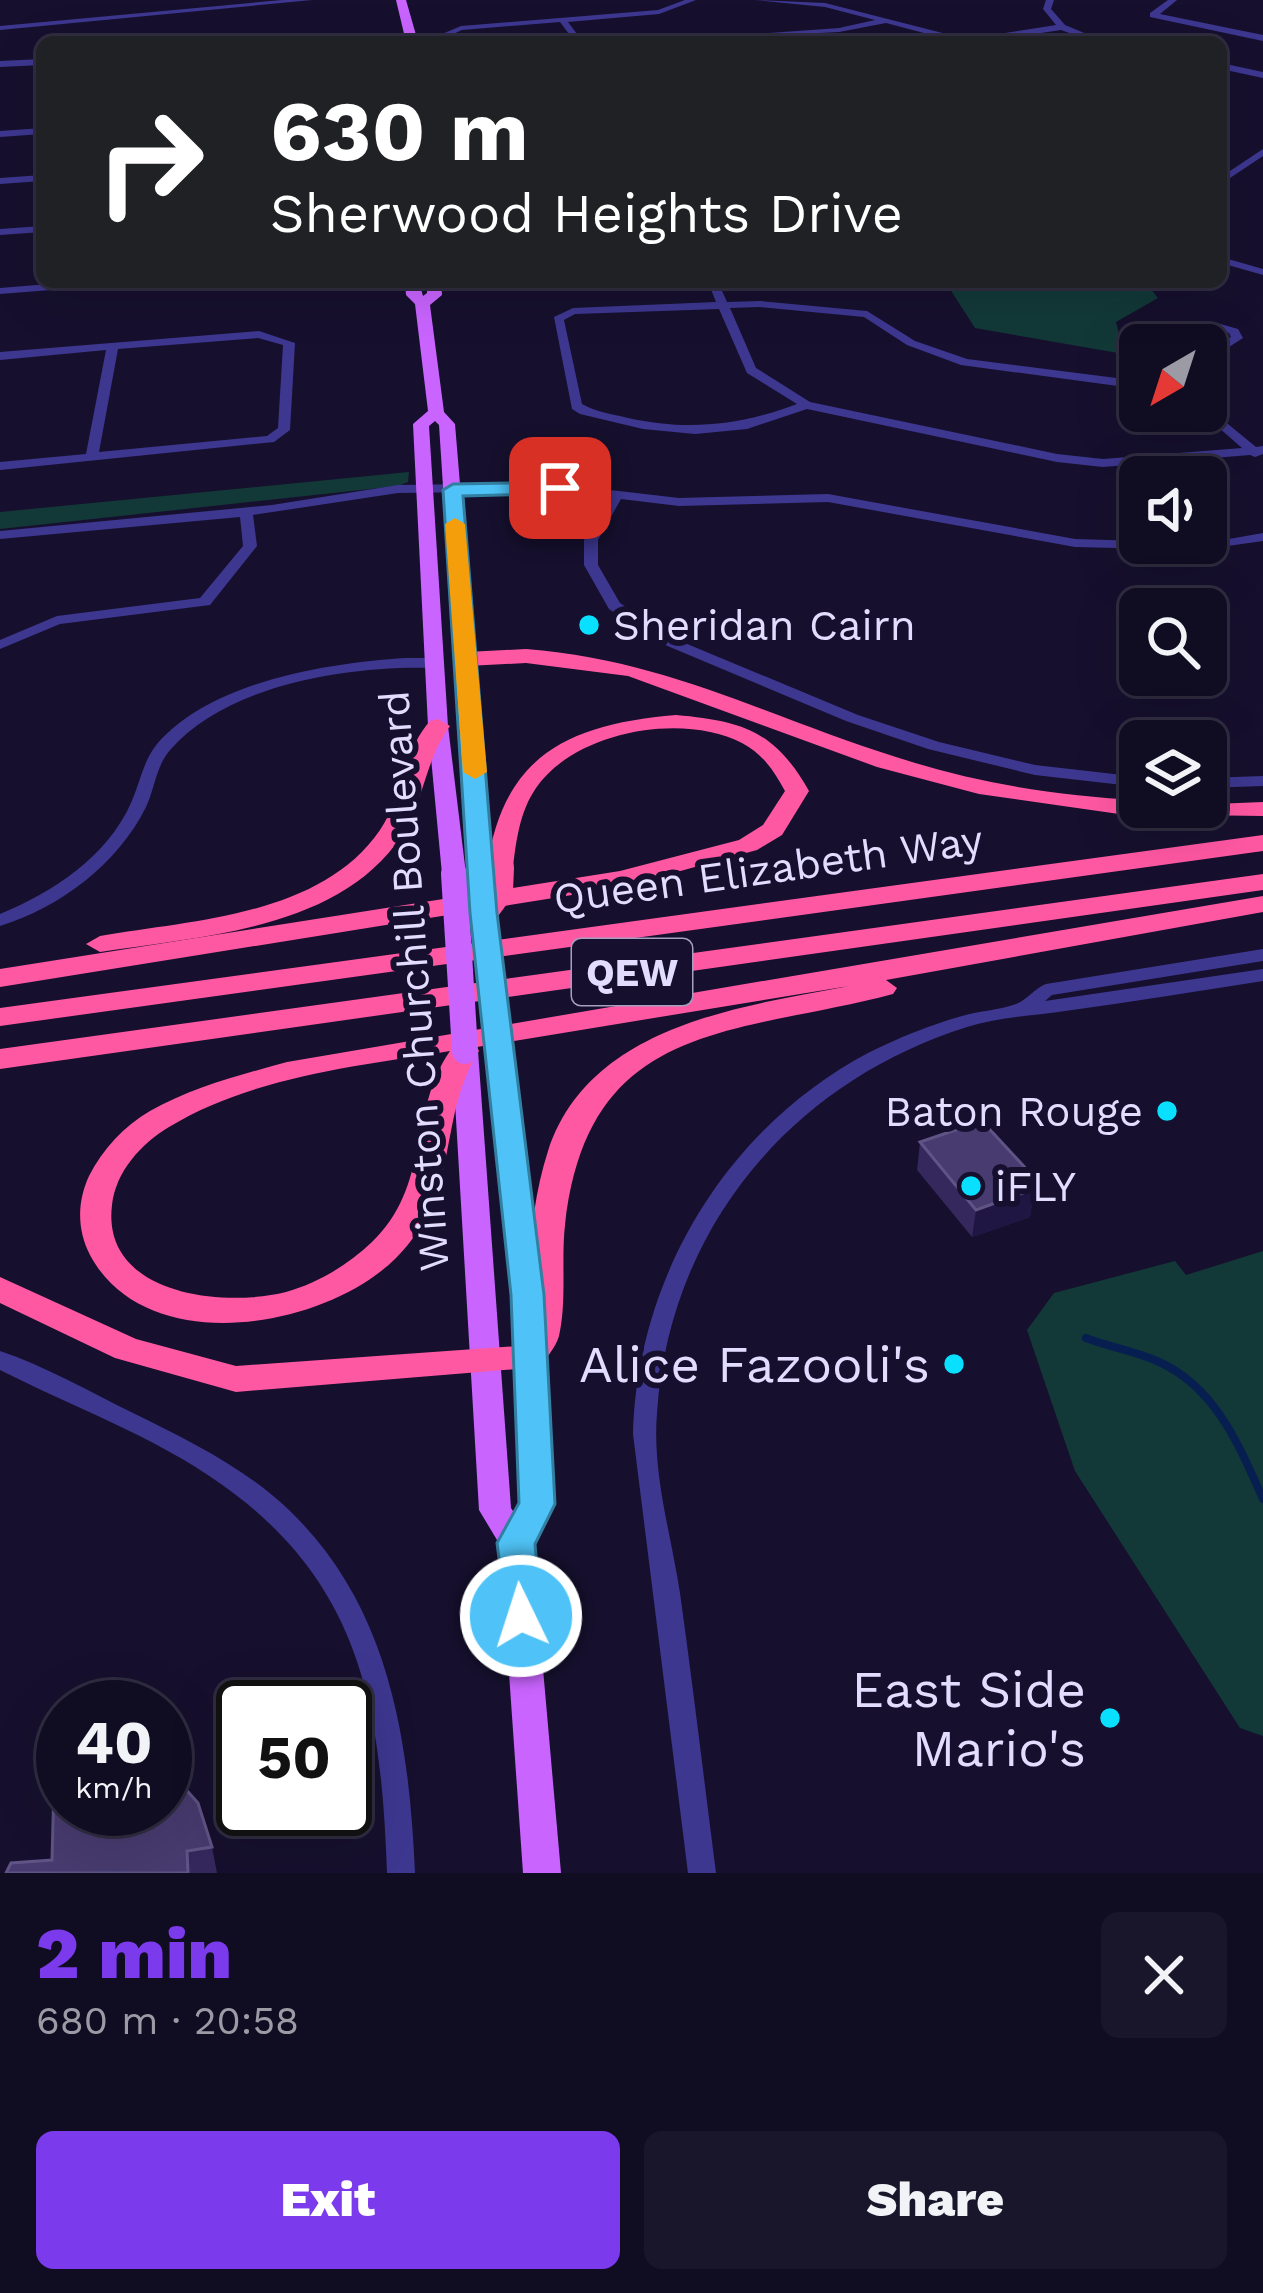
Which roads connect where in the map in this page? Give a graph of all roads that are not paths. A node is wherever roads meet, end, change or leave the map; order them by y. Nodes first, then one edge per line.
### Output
1 (401, 0) edge
2 (692, 0) edge
3 (758, 0) edge
4 (838, 0) edge
5 (1050, 0) edge
6 (1174, 0) edge
7 (308, 1) edge
8 (825, 5) junction
9 (404, 20) junction
10 (885, 21) junction
11 (564, 22) junction
12 (1062, 27) junction
13 (0, 28) edge
14 (398, 36) edge
15 (410, 36) edge
16 (447, 36) edge
17 (574, 36) edge
18 (744, 36) edge
19 (941, 36) edge
20 (1003, 36) edge
21 (1086, 36) edge
22 (1263, 38) edge
23 (36, 62) edge
24 (0, 64) edge
25 (1227, 67) edge
26 (1263, 75) edge
27 (36, 131) edge
28 (0, 134) edge
29 (1263, 152) edge
30 (36, 178) edge
31 (1227, 178) edge
32 (0, 181) edge
33 (36, 229) edge
34 (0, 232) edge
35 (1227, 262) edge
36 (1263, 272) edge
37 (38, 288) edge
38 (412, 288) edge
39 (434, 288) edge
40 (715, 288) edge
41 (0, 291) edge
42 (422, 303) junction
43 (722, 305) junction
44 (112, 347) junction
45 (0, 356) edge
46 (1119, 384) edge
47 (806, 405) junction
48 (436, 413) junction
49 (1227, 427) edge
50 (1260, 454) edge
51 (92, 458) junction
52 (0, 466) edge
53 (453, 490) junction
54 (425, 492) junction
55 (616, 496) junction
56 (246, 511) junction
57 (0, 535) edge
58 (1263, 538) edge
59 (0, 645) edge
60 (467, 659) junction
61 (436, 663) junction
62 (438, 726) junction
63 (1119, 780) edge
64 (1263, 781) edge
65 (1227, 782) edge
66 (1263, 809) edge
67 (1263, 843) edge
68 (478, 871) junction
69 (1263, 882) edge
70 (1263, 904) edge
71 (483, 913) joint
72 (0, 921) edge
73 (1143, 928) junction
74 (1263, 956) edge
75 (0, 964) edge
76 (1263, 975) edge
77 (0, 978) edge
78 (1027, 1006) junction
79 (0, 1017) edge
80 (0, 1059) edge
81 (460, 1072) junction
82 (0, 1289) edge
83 (528, 1358) junction
84 (0, 1360) edge
85 (485, 1360) junction
86 (516, 1543) junction
87 (401, 1873) edge
88 (542, 1873) edge
89 (702, 1873) edge

1 - 9 main road
2 - 11 street
3 - 8 street
4 - 8 street
5 - 12 street
6 - 22 street
7 - 13 street
8 - 10 street
9 - 14 main road
9 - 15 main road
10 - 18 street
10 - 19 street
11 - 16 street
11 - 17 street
12 - 20 street
12 - 21 street
23 - 24 street
25 - 26 street
27 - 28 street
29 - 31 street
30 - 32 street
33 - 34 street
35 - 36 street
37 - 41 street
38 - 42 main road, Winston Churchill Boulevard
39 - 42 main road
40 - 43 street
42 - 48 main road, Winston Churchill Boulevard
43 - 46 street
43 - 47 street
43 - 47 street
44 - 45 street
44 - 51 street
44 - 51 street
47 - 50 street
48 - 53 main road, Winston Churchill Boulevard
48 - 54 main road, Winston Churchill Boulevard
49 - 50 street
51 - 52 street
53 - 54 street
53 - 55 street
53 - 60 main road, Winston Churchill Boulevard
54 - 56 street
54 - 61 main road, Winston Churchill Boulevard
55 - 58 street
55 - 63 street
56 - 57 street
56 - 59 street
60 - 61 street
60 - 66 highway
60 - 68 main road, Winston Churchill Boulevard
61 - 62 main road, Winston Churchill Boulevard
61 - 72 street
62 - 68 main road, Winston Churchill Boulevard
62 - 75 highway
64 - 65 street
67 - 79 highway, Queen Elizabeth Way / QEW
68 - 71 highway, bridge
68 - 77 highway
68 - 81 main road, Winston Churchill Boulevard, bridge
69 - 80 highway, Queen Elizabeth Way / QEW
70 - 73 highway
71 - 83 main road, Winston Churchill Boulevard, bridge
73 - 81 highway
73 - 83 highway
74 - 78 street
76 - 78 street
78 - 89 street
81 - 85 main road, Winston Churchill Boulevard
82 - 85 highway
83 - 85 highway
83 - 86 main road, Winston Churchill Boulevard
84 - 87 street
85 - 86 main road, Winston Churchill Boulevard
86 - 88 main road, Winston Churchill Boulevard

